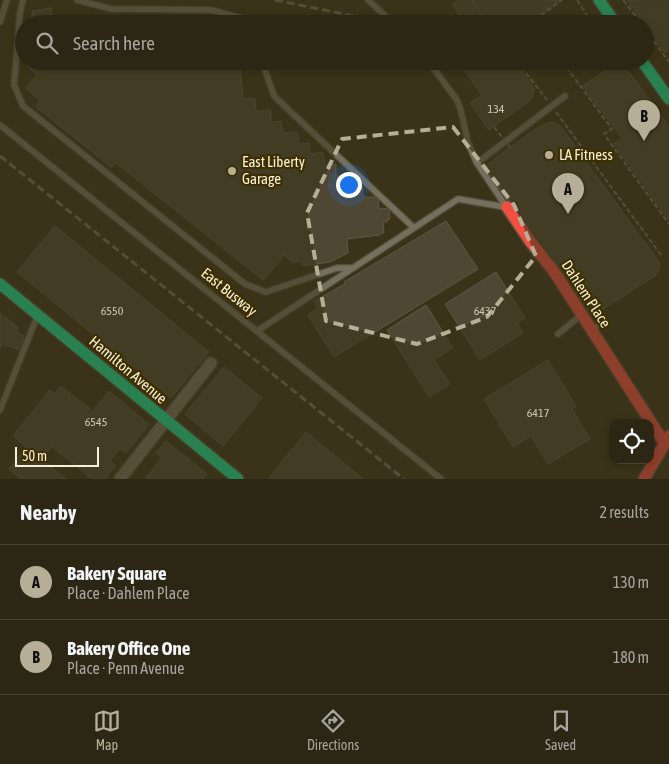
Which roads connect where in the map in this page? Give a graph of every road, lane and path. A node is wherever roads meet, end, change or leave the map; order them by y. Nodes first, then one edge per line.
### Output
1 (24, 0) edge
2 (77, 0) edge
3 (368, 0) edge
4 (562, 0) edge
5 (577, 0) edge
6 (599, 0) edge
7 (623, 0) edge
8 (6, 3) edge
9 (20, 15) edge
10 (230, 15) edge
11 (384, 15) edge
12 (541, 15) edge
13 (587, 15) edge
14 (610, 15) edge
15 (635, 15) edge
16 (0, 22) edge
17 (654, 42) edge
18 (668, 60) edge
19 (15, 70) edge
20 (265, 70) edge
21 (435, 70) edge
22 (524, 70) edge
23 (569, 70) edge
24 (648, 70) edge
25 (565, 96) dead end
26 (669, 99) edge
27 (552, 106) junction
28 (0, 125) edge
29 (494, 126) dead end
30 (510, 147) dead end
31 (477, 163) junction
32 (506, 207) junction
33 (669, 224) edge
34 (414, 228) junction
35 (661, 255) dead end
36 (353, 268) junction
37 (0, 284) edge
38 (38, 315) junction
39 (582, 315) junction
40 (604, 321) dead end
41 (592, 330) junction
42 (257, 331) junction
43 (558, 334) dead end
44 (212, 363) dead end
45 (0, 410) edge
46 (166, 421) junction
47 (667, 440) edge
48 (120, 479) edge
49 (238, 479) edge
50 (441, 479) edge
51 (644, 479) edge

1 - 9 lane
2 - 10 lane
3 - 11 lane
4 - 12 path
5 - 13 path
6 - 14 street
7 - 15 path
8 - 16 lane
17 - 18 path
19 - 36 lane
20 - 34 lane
21 - 31 lane, Dahlem Place
22 - 27 path
23 - 33 path
24 - 26 street
25 - 27 lane
27 - 31 lane
27 - 35 path
28 - 42 lane, East Busway
29 - 30 path, bridge
31 - 32 lane, Dahlem Place
32 - 34 lane
32 - 39 street, Dahlem Place
34 - 36 lane
36 - 42 lane
37 - 38 street, Hamilton Avenue
38 - 45 lane
38 - 46 street, Hamilton Avenue
39 - 41 street, Dahlem Place
39 - 43 lane
40 - 41 lane
41 - 47 street, Dahlem Place
42 - 50 lane, East Busway
44 - 46 street
46 - 48 street
46 - 49 street, Hamilton Avenue
47 - 51 street

